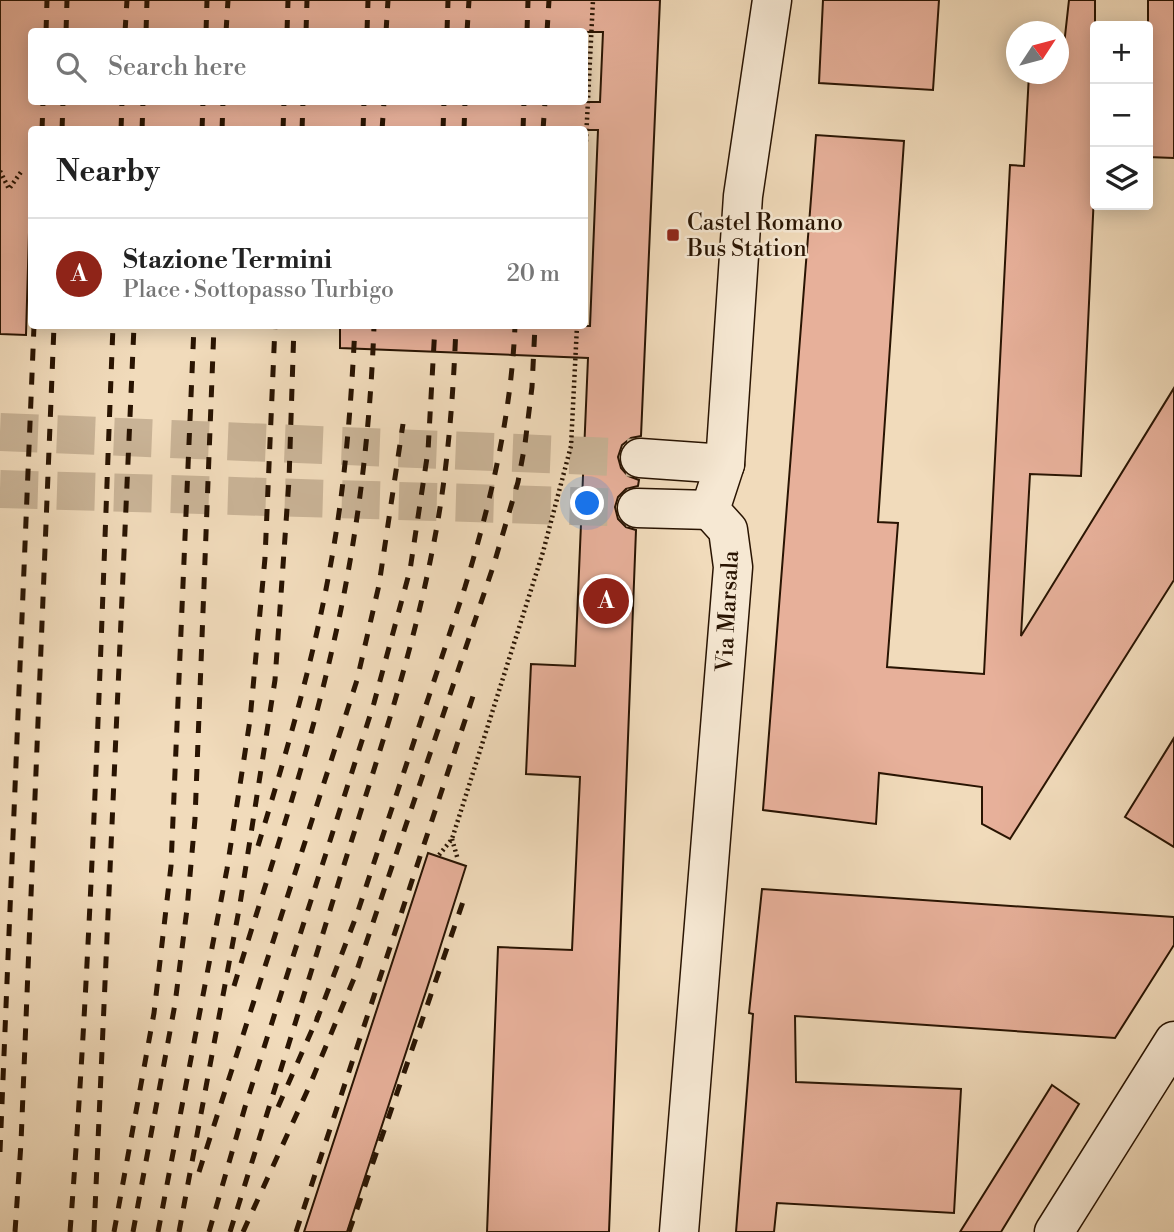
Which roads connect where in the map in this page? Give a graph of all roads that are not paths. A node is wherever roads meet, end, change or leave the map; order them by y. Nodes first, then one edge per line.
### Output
1 (772, 0) edge
2 (640, 458) tunnel mouth
3 (725, 464) junction
4 (637, 509) tunnel mouth
5 (710, 510) junction
6 (1174, 1041) edge
7 (679, 1232) edge
8 (1054, 1232) edge

1 - 3 main road
2 - 3 main road
3 - 5 main road
4 - 5 main road
5 - 7 main road, Via Marsala
6 - 8 main road

